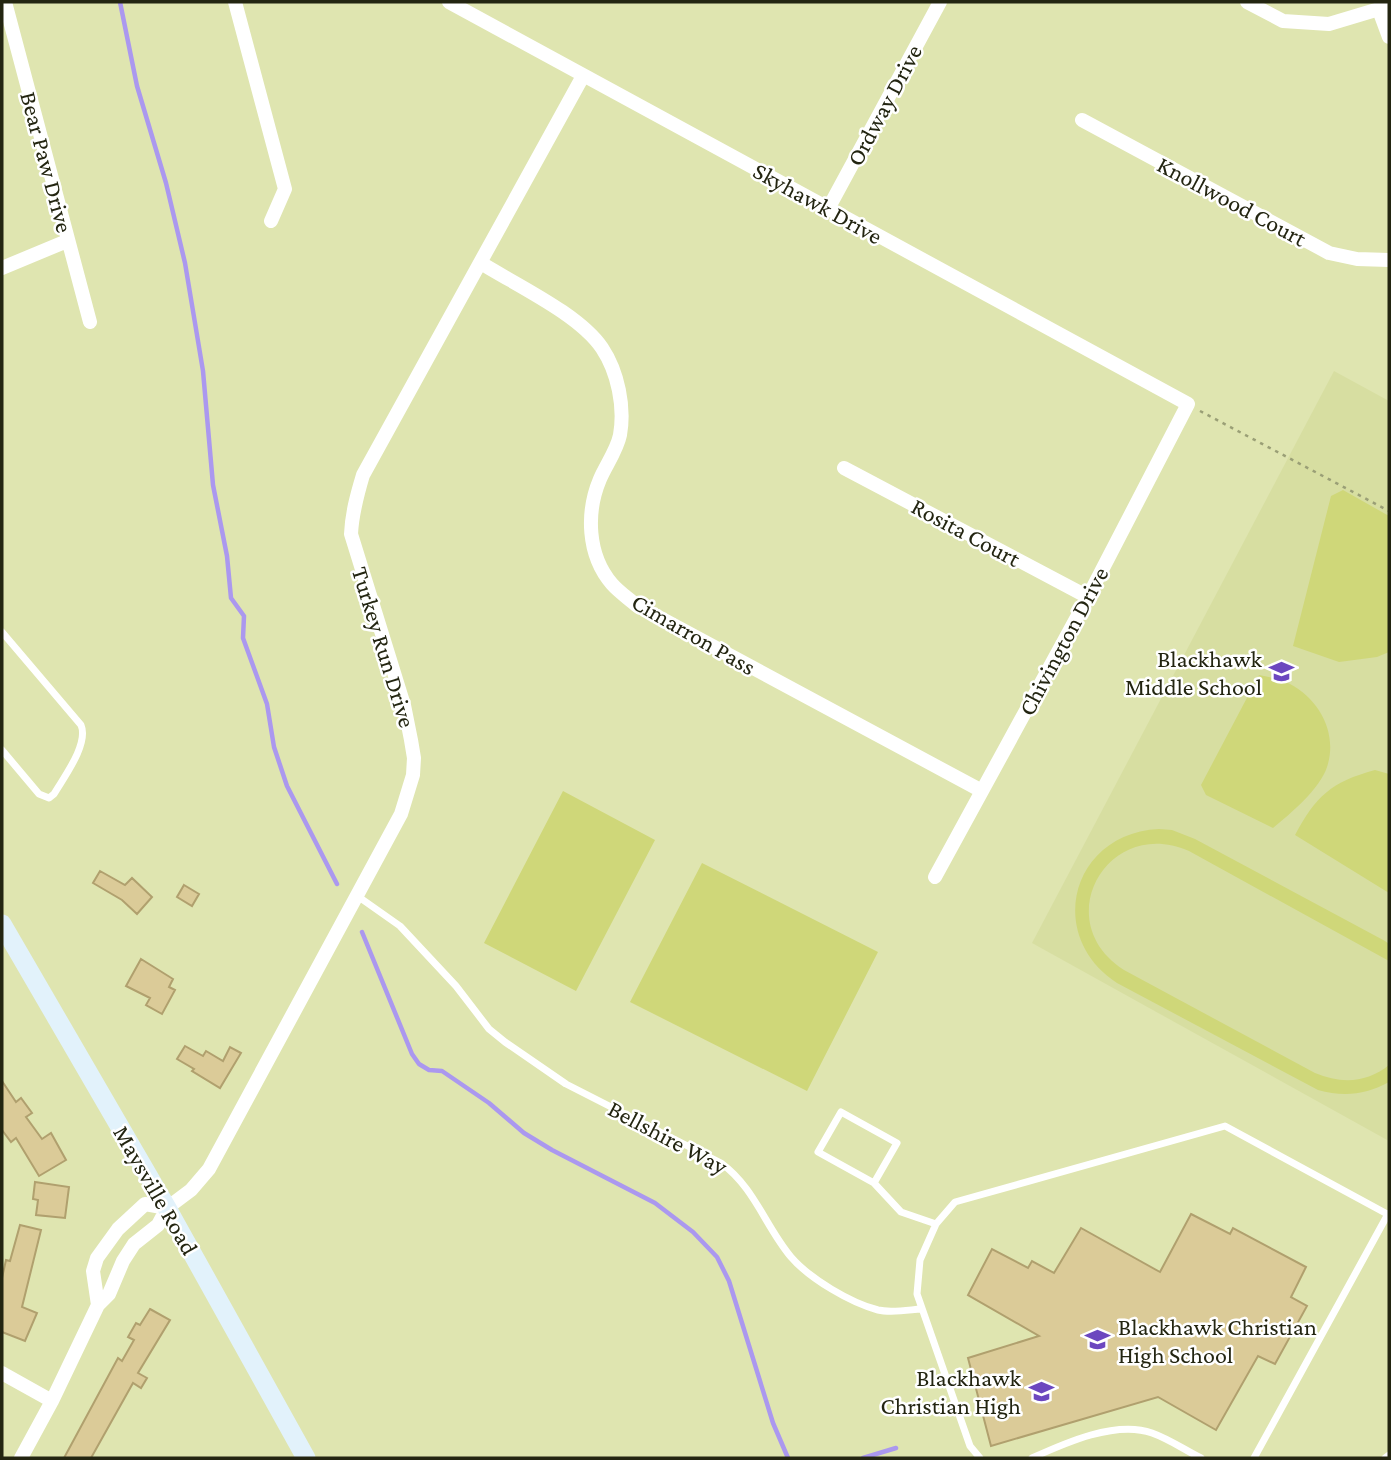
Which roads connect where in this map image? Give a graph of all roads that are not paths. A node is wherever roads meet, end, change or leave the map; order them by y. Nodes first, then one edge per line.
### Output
1 (5, 2) edge
2 (235, 2) edge
3 (449, 2) edge
4 (940, 2) edge
5 (1247, 2) edge
6 (1384, 8) edge
7 (1389, 37) edge
8 (583, 75) junction
9 (1082, 120) dead end
10 (828, 209) junction
11 (271, 221) dead end
12 (67, 240) junction
13 (1389, 260) edge
14 (481, 263) junction
15 (2, 268) edge
16 (90, 322) dead end
17 (1188, 404) joint
18 (844, 468) dead end
19 (1088, 597) junction
20 (2, 632) edge
21 (2, 750) edge
22 (982, 791) junction
23 (935, 877) dead end
24 (356, 895) junction
25 (2, 924) edge
26 (874, 1184) junction
27 (167, 1208) junction
28 (1389, 1215) edge
29 (936, 1224) junction
30 (98, 1305) junction
31 (921, 1309) junction
32 (2, 1373) edge
33 (52, 1401) junction
34 (21, 1458) edge
35 (306, 1458) edge
36 (980, 1458) edge
37 (1032, 1458) edge
38 (1201, 1458) edge
39 (1254, 1458) edge

1 - 12 street, Bear Paw Drive
2 - 11 street
3 - 8 street, Skyhawk Drive
4 - 10 street, Ordway Drive
5 - 6 street
6 - 7 street
8 - 10 street, Skyhawk Drive
8 - 14 street, Turkey Run Drive
9 - 13 street, Knollwood Court
10 - 17 street, Skyhawk Drive
12 - 15 street
12 - 16 street, Bear Paw Drive
14 - 22 street, Cimarron Pass
14 - 24 street, Turkey Run Drive
17 - 19 street, Chivington Drive
18 - 19 street, Rosita Court
19 - 22 street, Chivington Drive
20 - 21 lane
22 - 23 street, Chivington Drive
24 - 27 street, Turkey Run Drive
24 - 31 lane, Bellshire Way
25 - 27 main road, Maysville Road
26 - 26 lane
26 - 29 lane
27 - 30 street
27 - 30 street
27 - 35 main road, Maysville Road
28 - 29 lane
28 - 39 lane
29 - 31 lane
30 - 33 street
31 - 36 lane
32 - 33 street
33 - 34 street
37 - 38 lane

